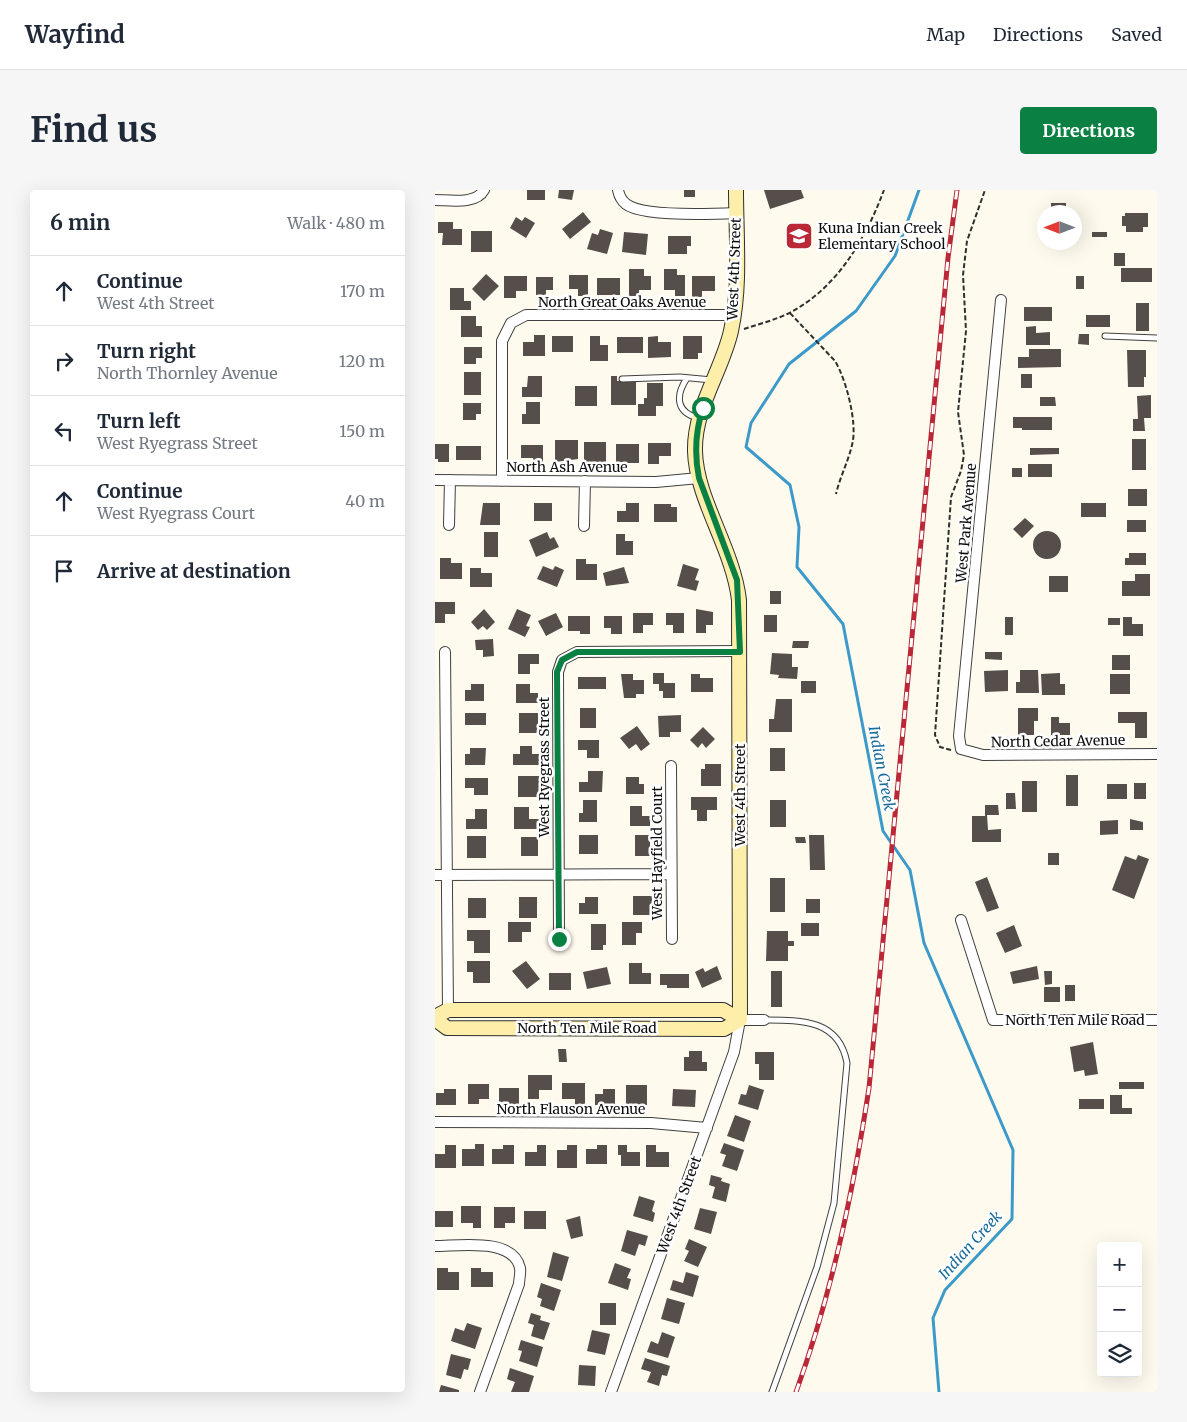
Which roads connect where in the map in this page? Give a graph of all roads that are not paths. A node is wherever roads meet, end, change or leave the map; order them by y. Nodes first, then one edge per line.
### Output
1 (735, 190) edge
2 (484, 192) edge
3 (619, 193) edge
4 (435, 200) edge
5 (736, 213) junction
6 (1001, 300) dead end
7 (734, 315) junction
8 (1105, 336) dead end
9 (1157, 338) edge
10 (687, 378) junction
11 (622, 379) dead end
12 (715, 380) junction
13 (699, 418) junction
14 (699, 478) junction
15 (435, 480) edge
16 (450, 480) junction
17 (501, 481) junction
18 (585, 481) junction
19 (449, 525) dead end
20 (584, 526) dead end
21 (445, 652) dead end
22 (740, 652) junction
23 (961, 749) joint
24 (1157, 754) edge
25 (671, 766) dead end
26 (559, 874) junction
27 (671, 874) junction
28 (435, 875) edge
29 (447, 875) junction
30 (961, 920) dead end
31 (559, 939) dead end
32 (672, 939) dead end
33 (448, 1010) junction
34 (435, 1018) edge
35 (740, 1020) junction
36 (764, 1020) joint
37 (1157, 1020) edge
38 (435, 1122) edge
39 (707, 1128) junction
40 (435, 1246) edge
41 (480, 1392) edge
42 (611, 1392) edge
43 (772, 1392) edge

1 - 5 main road, West 4th Street
2 - 4 street
3 - 5 street
5 - 7 main road, West 4th Street
6 - 23 street, West Park Avenue
7 - 12 main road, West 4th Street
7 - 17 street, North Great Oaks Avenue
8 - 9 lane
10 - 11 lane
10 - 12 lane
10 - 13 lane
12 - 13 main road, West 4th Street
13 - 14 main road, West 4th Street
14 - 18 street, North Ash Avenue
14 - 22 main road, West 4th Street
15 - 16 street, North Ash Avenue
16 - 17 street, North Ash Avenue
16 - 19 street
17 - 18 street, North Ash Avenue
18 - 20 street
21 - 29 street
22 - 26 street, West Ryegrass Street
22 - 35 main road, West 4th Street
23 - 24 street, North Cedar Avenue
25 - 27 street, West Hayfield Court
26 - 27 street
26 - 29 street
26 - 31 street, West Ryegrass Street
27 - 32 street, West Hayfield Court
28 - 29 street
29 - 33 street
30 - 37 street, North Ten Mile Road
33 - 34 main road, North Ten Mile Road
33 - 35 main road, North Ten Mile Road
34 - 35 main road, North Ten Mile Road
35 - 36 street, North Ten Mile Road
35 - 39 street, West 4th Street
36 - 43 lane
38 - 39 street, North Flauson Avenue
39 - 42 street, West 4th Street
40 - 41 street

